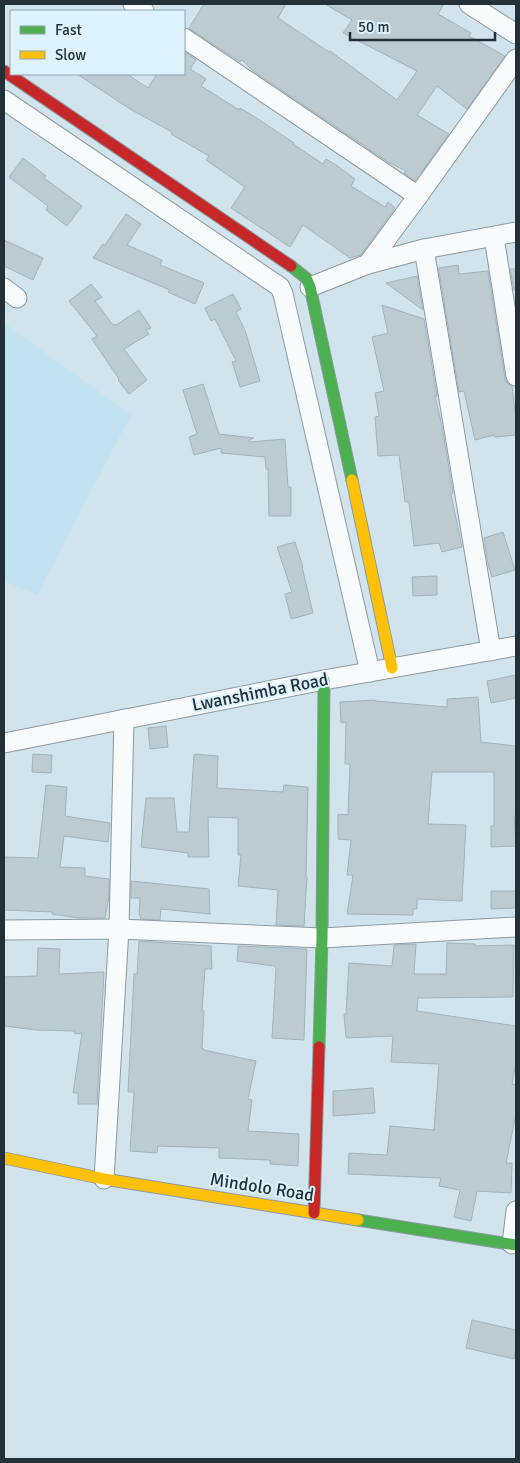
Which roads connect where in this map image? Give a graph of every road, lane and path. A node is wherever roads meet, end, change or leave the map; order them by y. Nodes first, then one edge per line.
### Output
1 (469, 4) edge
2 (516, 34) edge
3 (185, 39) edge
4 (516, 59) edge
5 (4, 71) edge
6 (4, 100) edge
7 (418, 196) junction
8 (516, 232) edge
9 (494, 237) junction
10 (424, 249) junction
11 (368, 264) junction
12 (310, 287) junction
13 (516, 376) edge
14 (516, 646) edge
15 (491, 651) junction
16 (392, 668) junction
17 (370, 672) junction
18 (324, 680) junction
19 (124, 719) junction
20 (4, 743) edge
21 (516, 927) edge
22 (119, 929) junction
23 (4, 930) edge
24 (322, 938) junction
25 (4, 1158) edge
26 (104, 1179) junction
27 (516, 1210) edge
28 (314, 1213) junction
29 (514, 1244) edge

1 - 2 street
3 - 7 street
4 - 7 street
5 - 12 street
6 - 17 street
7 - 11 street
8 - 9 street
9 - 10 street
9 - 13 street
10 - 11 street
10 - 15 street
11 - 12 street
12 - 16 street
14 - 15 street, Lwanshimba Road
15 - 16 street, Lwanshimba Road
16 - 17 street, Lwanshimba Road
17 - 18 street, Lwanshimba Road
18 - 19 street, Lwanshimba Road
18 - 24 street
19 - 20 street, Lwanshimba Road
19 - 22 street
21 - 24 street
22 - 23 street
22 - 24 street
22 - 26 street
24 - 28 street
25 - 26 street, Mindolo Road
26 - 28 street, Mindolo Road
27 - 29 street
28 - 29 street, Mindolo Road

